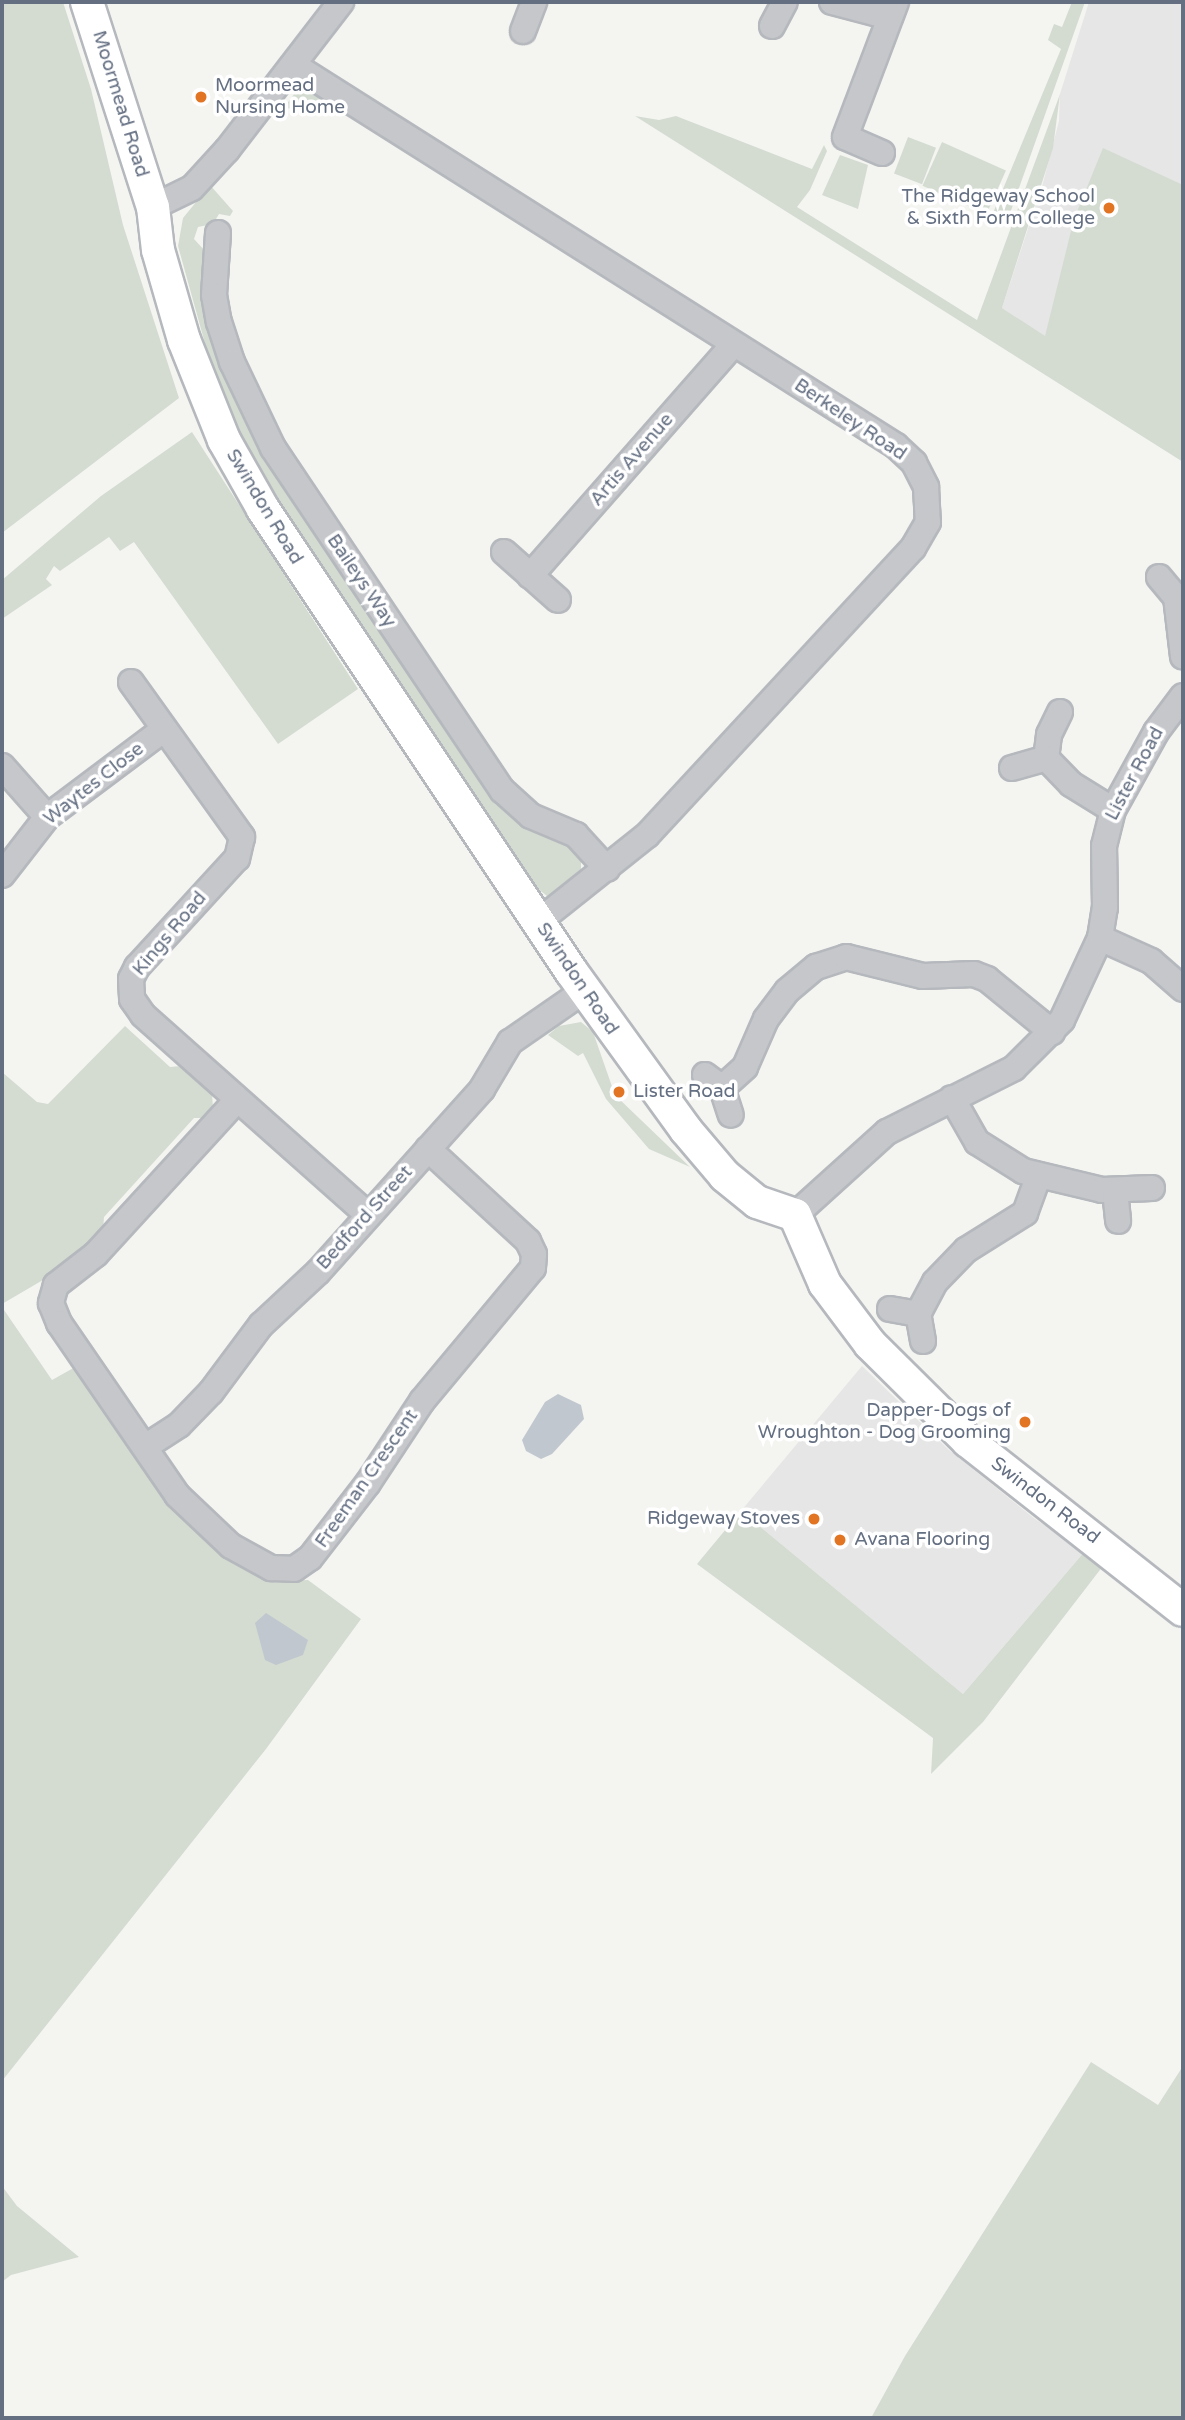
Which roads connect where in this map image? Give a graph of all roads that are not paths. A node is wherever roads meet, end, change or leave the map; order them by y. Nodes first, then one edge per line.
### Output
1 (87, 2) edge
2 (341, 2) edge
3 (534, 2) edge
4 (785, 2) edge
5 (832, 2) edge
6 (893, 10) edge
7 (772, 26) dead end
8 (523, 31) dead end
9 (295, 66) junction
10 (882, 153) dead end
11 (153, 207) junction
12 (219, 233) dead end
13 (733, 345) junction
14 (504, 552) dead end
15 (530, 576) junction
16 (1159, 577) dead end
17 (558, 600) dead end
18 (1183, 657) edge
19 (131, 682) dead end
20 (1183, 696) edge
21 (1060, 712) dead end
22 (164, 729) junction
23 (1046, 758) junction
24 (2, 766) edge
25 (1012, 768) dead end
26 (1113, 810) junction
27 (47, 817) junction
28 (607, 869) junction
29 (2, 875) edge
30 (538, 922) junction
31 (1100, 939) junction
32 (1183, 989) edge
33 (585, 990) junction
34 (1052, 1032) junction
35 (952, 1098) junction
36 (237, 1100) junction
37 (731, 1115) dead end
38 (428, 1149) junction
39 (1038, 1177) junction
40 (1152, 1188) dead end
41 (1115, 1191) junction
42 (367, 1214) junction
43 (795, 1215) junction
44 (1118, 1221) dead end
45 (890, 1309) dead end
46 (918, 1314) junction
47 (923, 1341) dead end
48 (145, 1447) junction
49 (1183, 1610) edge

1 - 11 main road, Moormead Road
2 - 9 street
3 - 8 street
4 - 7 street
5 - 6 street
6 - 10 street
9 - 11 street
9 - 13 street, Berkeley Road
11 - 30 main road, Swindon Road
12 - 28 street, Baileys Way
13 - 15 street, Artis Avenue
13 - 28 street, Berkeley Road
14 - 15 street
15 - 17 street
16 - 18 street
19 - 22 street, Kings Road
20 - 26 street, Lister Road
21 - 23 street
22 - 27 street, Waytes Close
22 - 36 street, Kings Road
23 - 25 street
23 - 26 street
24 - 27 street
26 - 31 street, Lister Road
27 - 29 street, Waytes Close
28 - 30 street, Berkeley Road
30 - 33 main road, Swindon Road
31 - 32 street
31 - 34 street, Lister Road
33 - 38 street, Bedford Street
33 - 43 main road, Swindon Road
34 - 35 street, Lister Road
34 - 37 street
35 - 39 street
35 - 43 street, Lister Road
36 - 42 street, Kings Road
36 - 48 street, Freeman Crescent
38 - 42 street, Bedford Street
38 - 48 street, Freeman Crescent
39 - 41 street
39 - 46 street
40 - 41 street
41 - 44 street
42 - 48 street, Bedford Street
43 - 49 main road, Swindon Road
45 - 46 street
46 - 47 street

